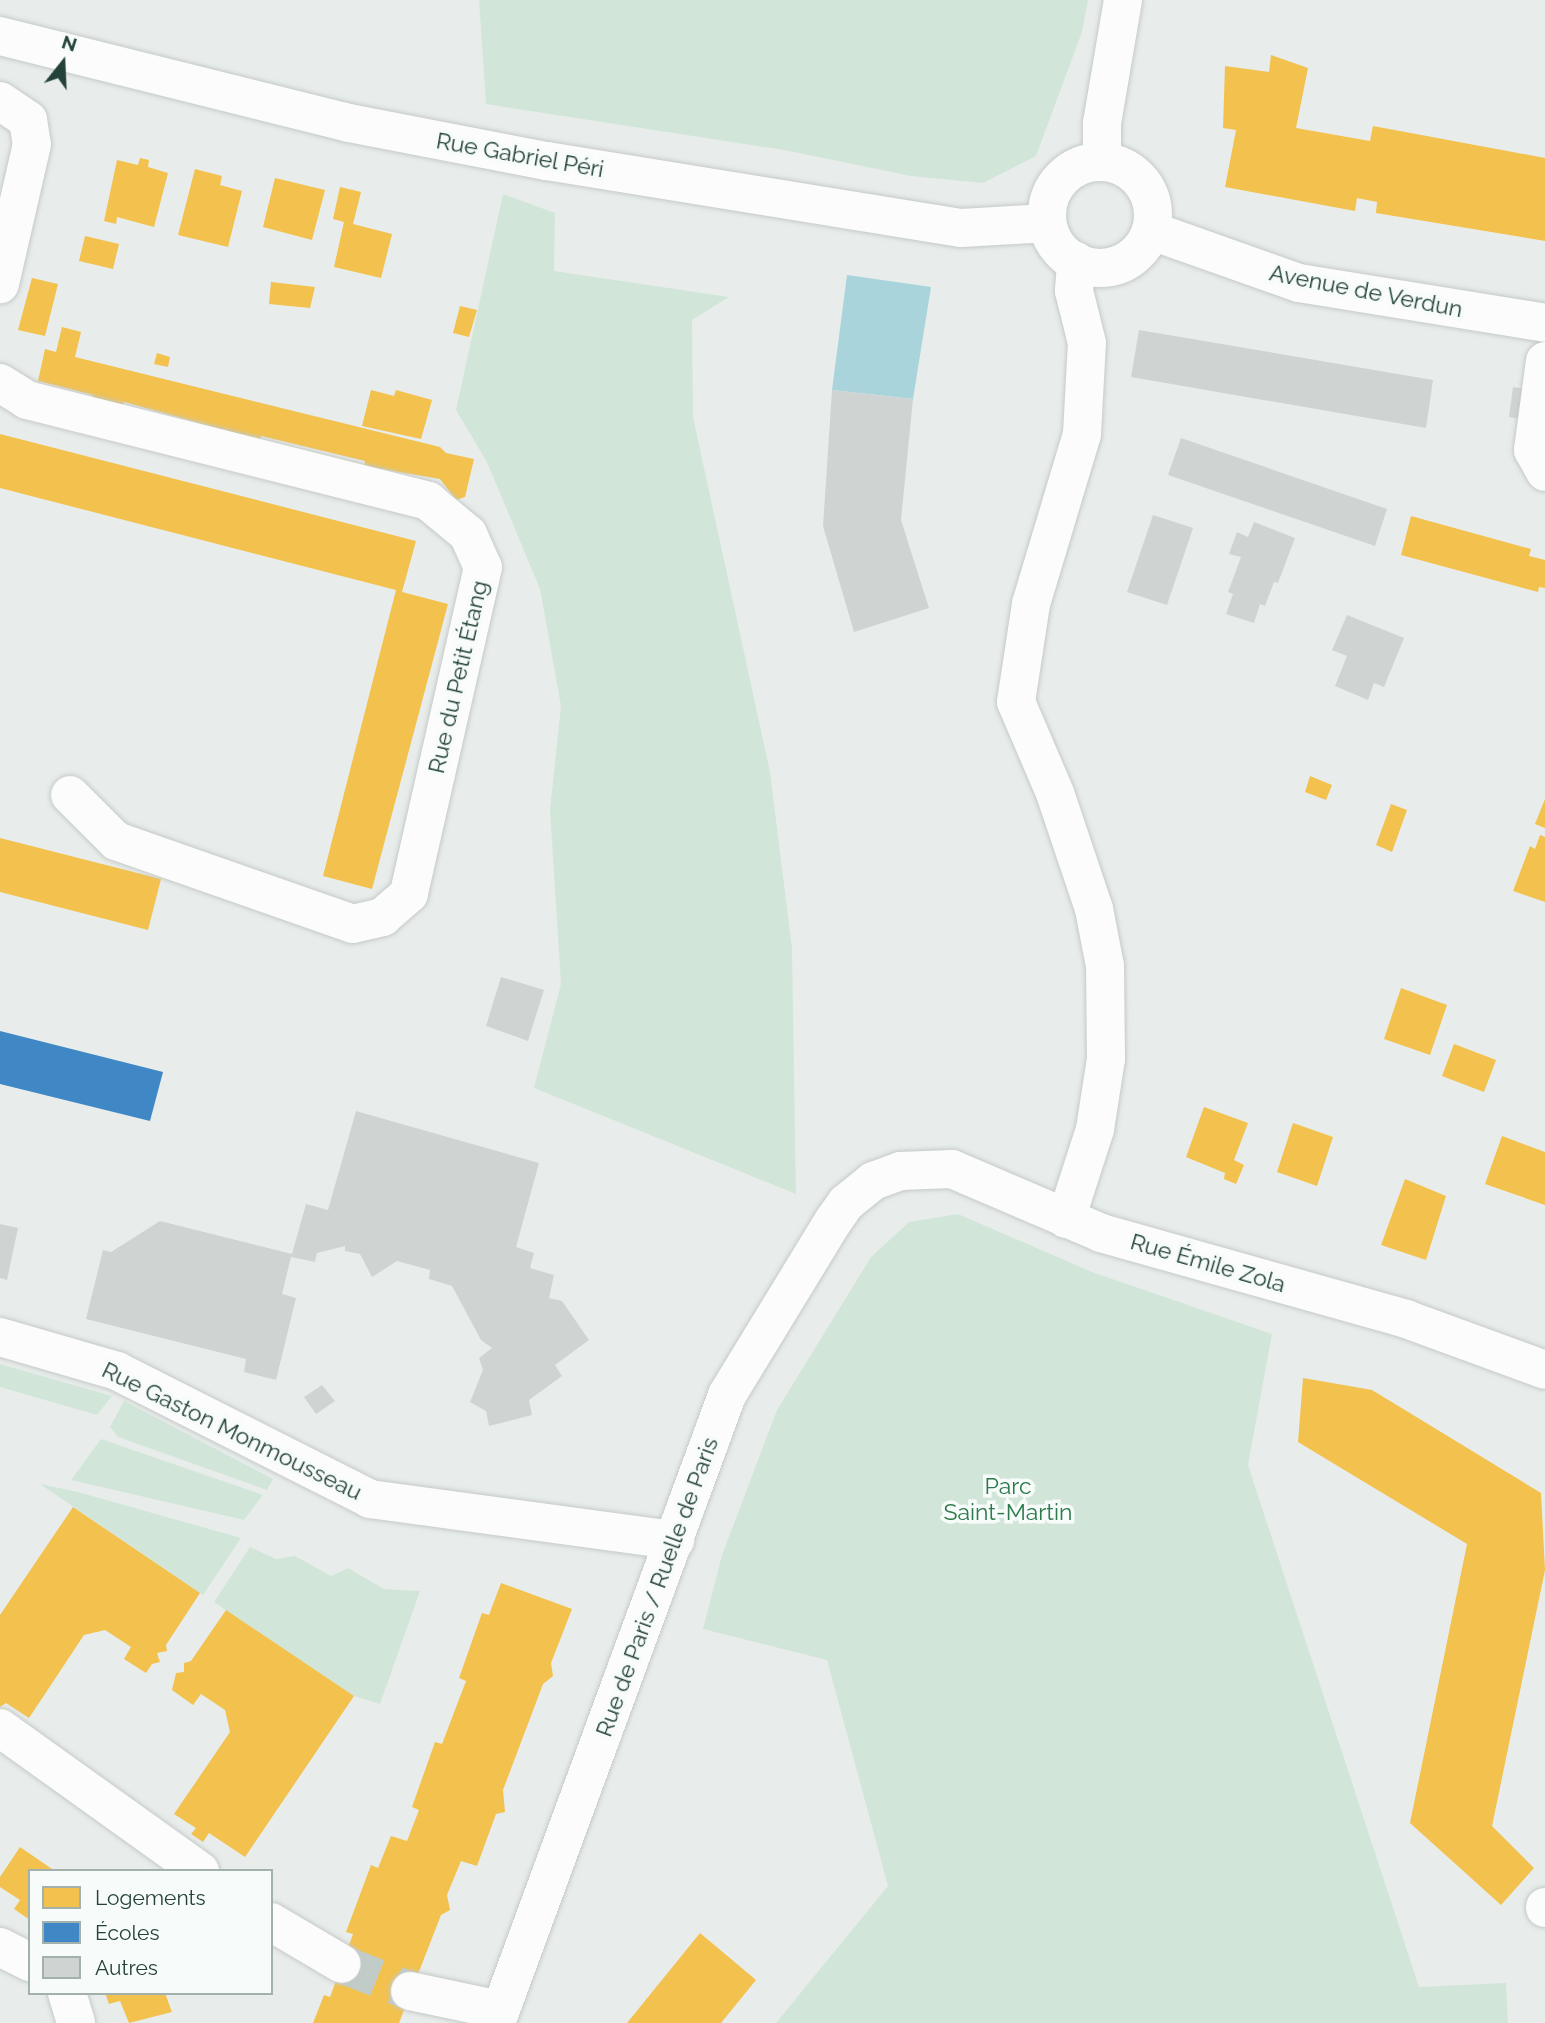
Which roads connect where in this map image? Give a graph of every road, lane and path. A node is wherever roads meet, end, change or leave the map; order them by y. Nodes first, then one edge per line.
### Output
1 (1123, 0) edge
2 (0, 36) edge
3 (0, 101) edge
4 (1102, 162) junction
5 (1047, 223) junction
6 (1152, 231) junction
7 (1076, 261) junction
8 (0, 285) edge
9 (1545, 323) edge
10 (1545, 361) edge
11 (0, 383) edge
12 (1545, 472) edge
13 (69, 795) dead end
14 (873, 1181) joint
15 (1066, 1219) junction
16 (0, 1337) edge
17 (1545, 1370) edge
18 (675, 1541) junction
19 (0, 1728) edge
20 (197, 1869) edge
21 (273, 1923) edge
22 (0, 1947) edge
23 (28, 1961) edge
24 (342, 1964) tunnel mouth
25 (410, 1991) tunnel mouth
26 (68, 1995) edge
27 (498, 2017) edge
28 (76, 2023) edge

1 - 4 street
2 - 5 street, Rue Gabriel Péri
3 - 8 street
4 - 5 street
4 - 6 street
5 - 7 street
6 - 7 street
6 - 9 street, Avenue de Verdun
7 - 15 street
10 - 12 street
11 - 13 street, Rue du Petit Étang
14 - 15 street, Rue Émile Zola
14 - 18 street, Rue de Paris / Ruelle de Paris
15 - 17 street, Rue Émile Zola
16 - 18 street, Rue Gaston Monmousseau
18 - 27 street, Rue de Paris / Ruelle de Paris
19 - 20 street
21 - 24 street
22 - 23 street
25 - 27 street
26 - 28 street

